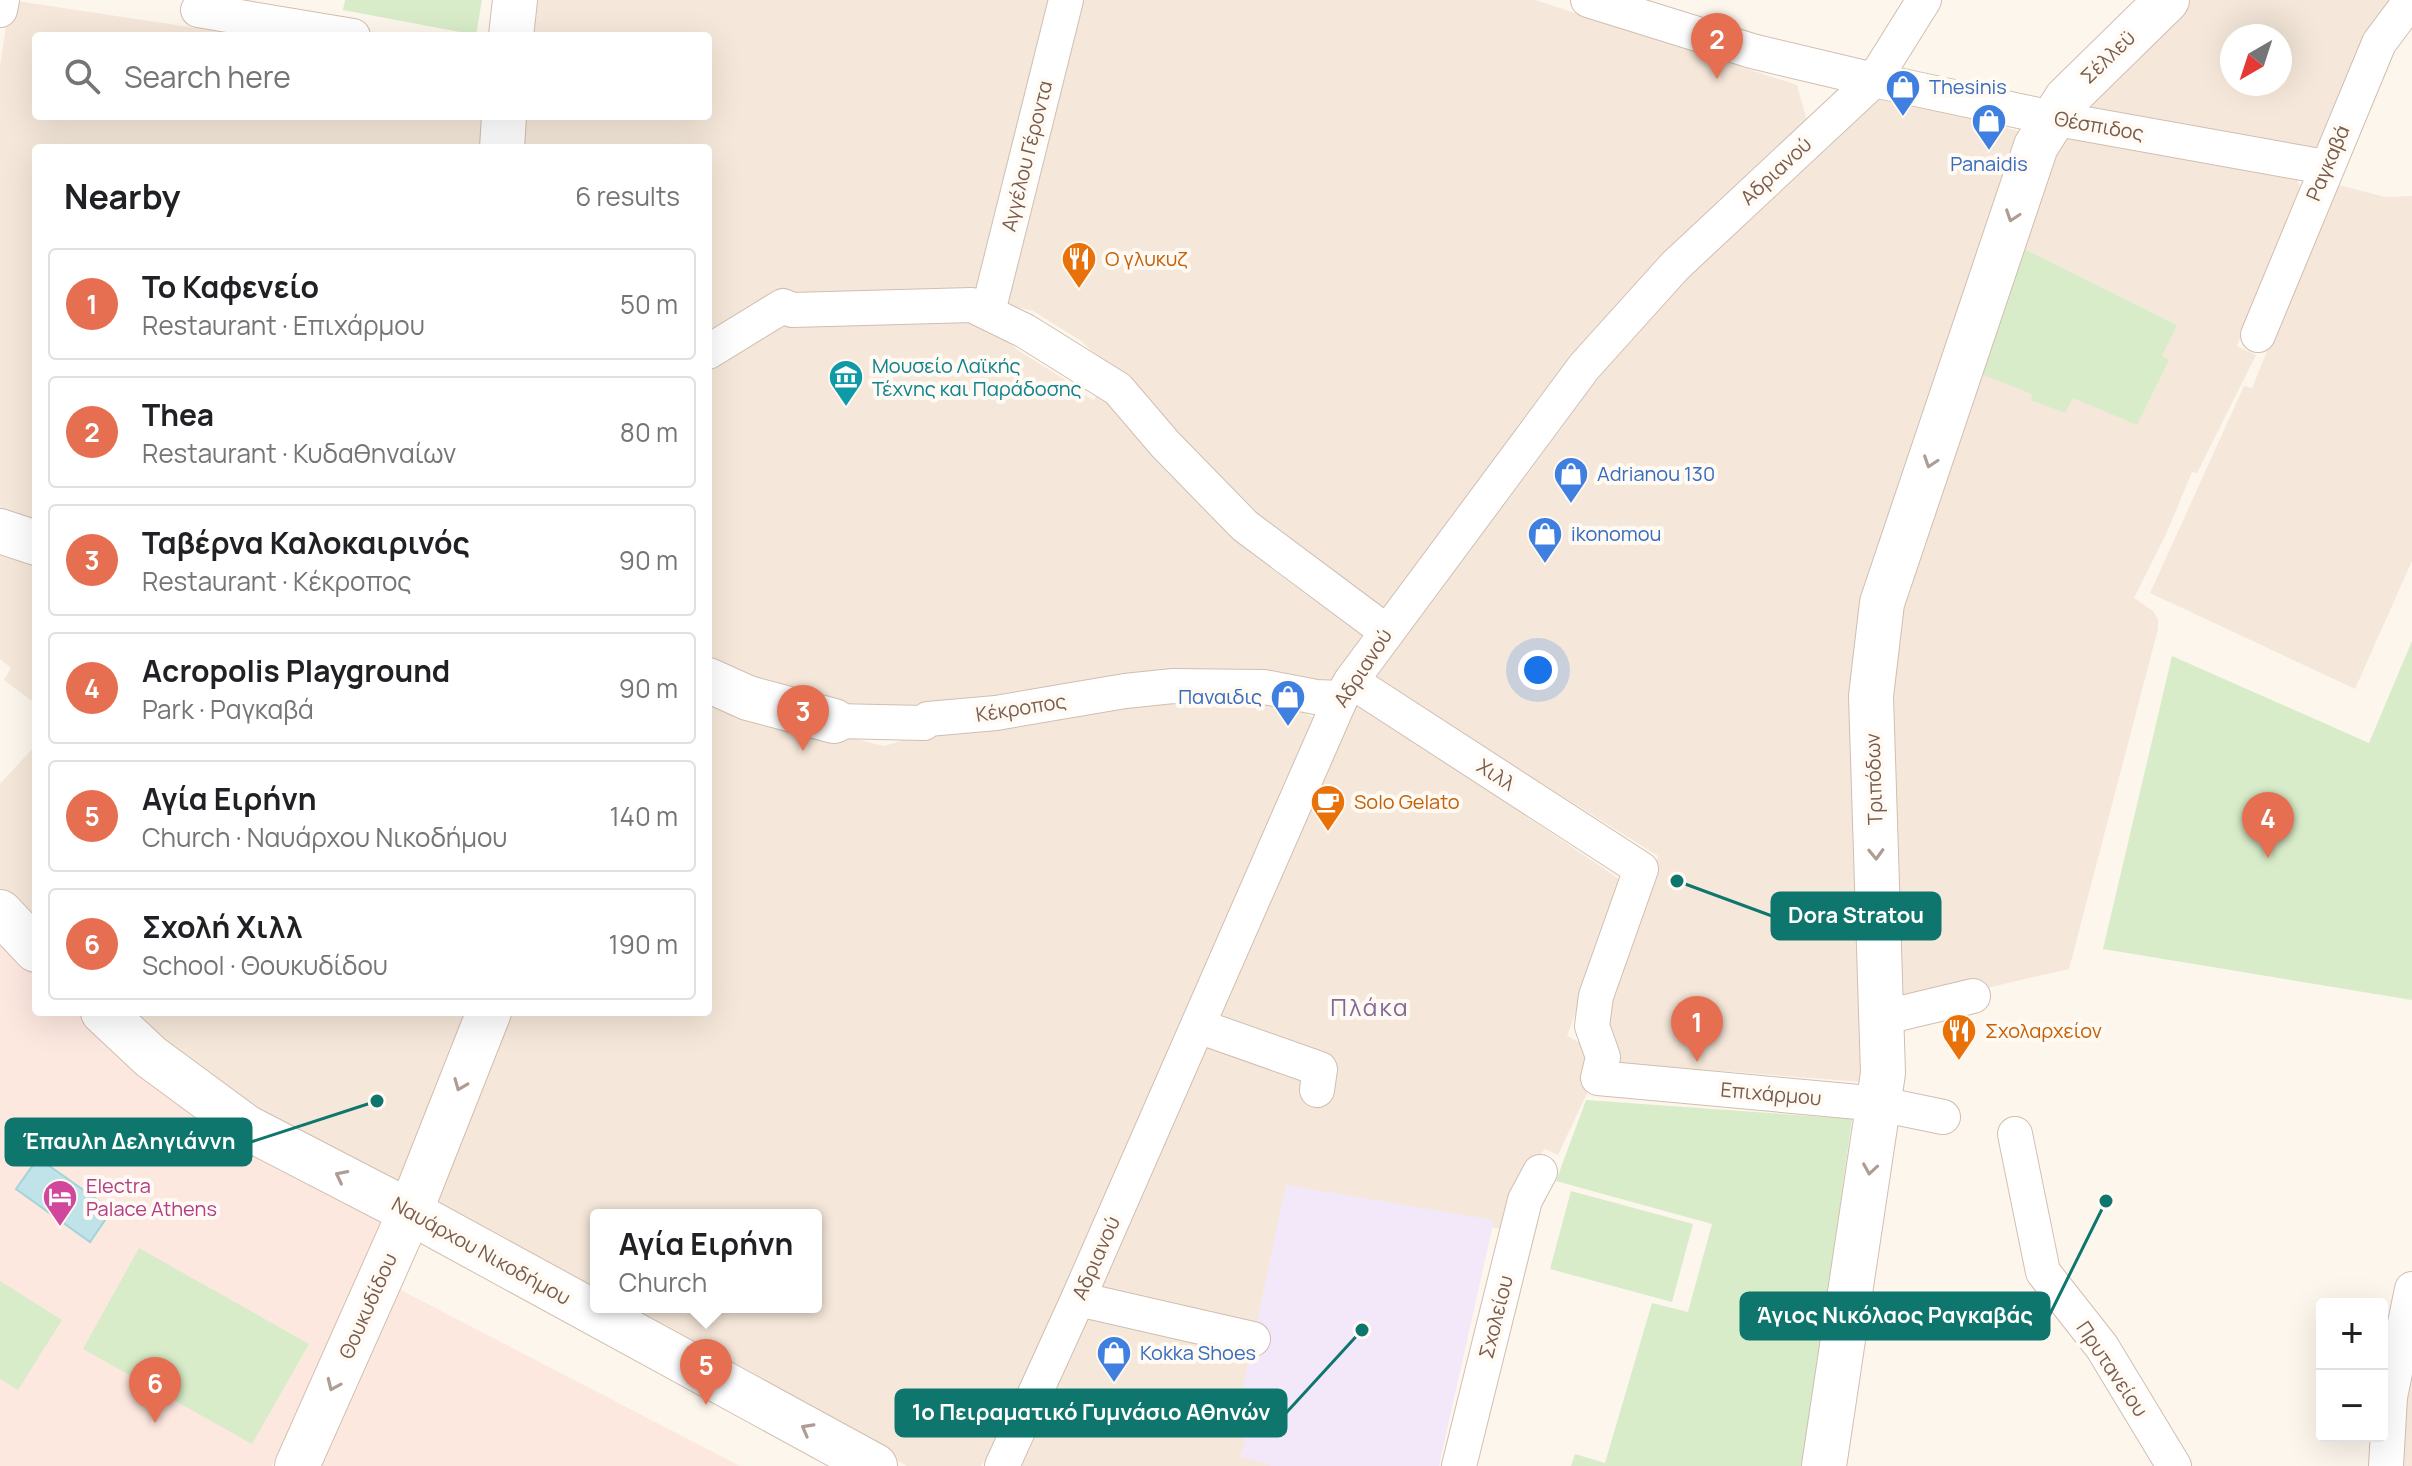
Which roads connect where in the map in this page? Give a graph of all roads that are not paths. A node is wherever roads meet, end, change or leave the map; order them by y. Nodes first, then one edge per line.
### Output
1 (2, 0) edge
2 (515, 0) edge
3 (1066, 0) edge
4 (1588, 0) edge
5 (1924, 0) edge
6 (2167, 0) edge
7 (2411, 0) edge
8 (0, 10) edge
9 (198, 10) dead end
10 (329, 32) edge
11 (511, 32) edge
12 (1874, 80) junction
13 (2052, 118) junction
14 (504, 120) edge
15 (502, 144) edge
16 (2325, 167) junction
17 (988, 312) junction
18 (2258, 335) dead end
19 (712, 350) edge
20 (0, 531) edge
21 (32, 542) edge
22 (1387, 632) junction
23 (712, 682) edge
24 (1346, 690) junction
25 (834, 721) joint
26 (0, 912) edge
27 (32, 946) edge
28 (1973, 996) dead end
29 (107, 1016) edge
30 (487, 1016) edge
31 (1881, 1018) junction
32 (1198, 1026) junction
33 (1598, 1078) joint
34 (1317, 1090) dead end
35 (1880, 1104) junction
36 (1943, 1117) dead end
37 (2015, 1134) dead end
38 (1540, 1172) dead end
39 (410, 1212) junction
40 (2412, 1289) edge
41 (1078, 1299) junction
42 (590, 1310) edge
43 (595, 1313) edge
44 (1253, 1339) dead end
45 (297, 1466) edge
46 (875, 1466) edge
47 (1002, 1466) edge
48 (1459, 1466) edge
49 (1824, 1466) edge
50 (2174, 1466) edge
51 (2386, 1466) edge

1 - 8 street
2 - 11 street
3 - 17 street, Αγγέλου Γέροντα
4 - 12 street, Θέσπιδος
5 - 12 street, Αδριανού
6 - 13 street, Σέλλεϋ
7 - 16 street, Ραγκαβά
9 - 10 street
12 - 13 street, Θέσπιδος
12 - 22 street, Αδριανού
13 - 16 street, Θέσπιδος
13 -> 31 street, Τριπόδων
14 - 15 street
16 - 18 street, Ραγκαβά
17 - 19 street
17 - 22 street
20 - 21 street
22 - 24 street, Αδριανού
23 - 25 street, Κέκροπος
24 - 25 street, Κέκροπος
24 - 32 street, Αδριανού
24 - 33 street, Χιλλ
26 - 27 street
28 - 31 street
39 -> 29 street, Ναυάρχου Νικοδήμου
30 -> 39 street, Θουκυδίδου
31 - 35 street, Τριπόδων
32 - 34 street
32 - 41 street, Αδριανού
33 - 35 street, Επιχάρμου
35 - 36 street, Επιχάρμου
35 -> 49 street, Τριπόδων
37 - 50 street, Πρυτανείου
38 - 48 street, Σχολείου
42 -> 39 street, Ναυάρχου Νικοδήμου
39 -> 45 street, Θουκυδίδου
40 - 51 street
41 - 44 street
41 - 47 street, Αδριανού
46 -> 43 street, Ναυάρχου Νικοδήμου

